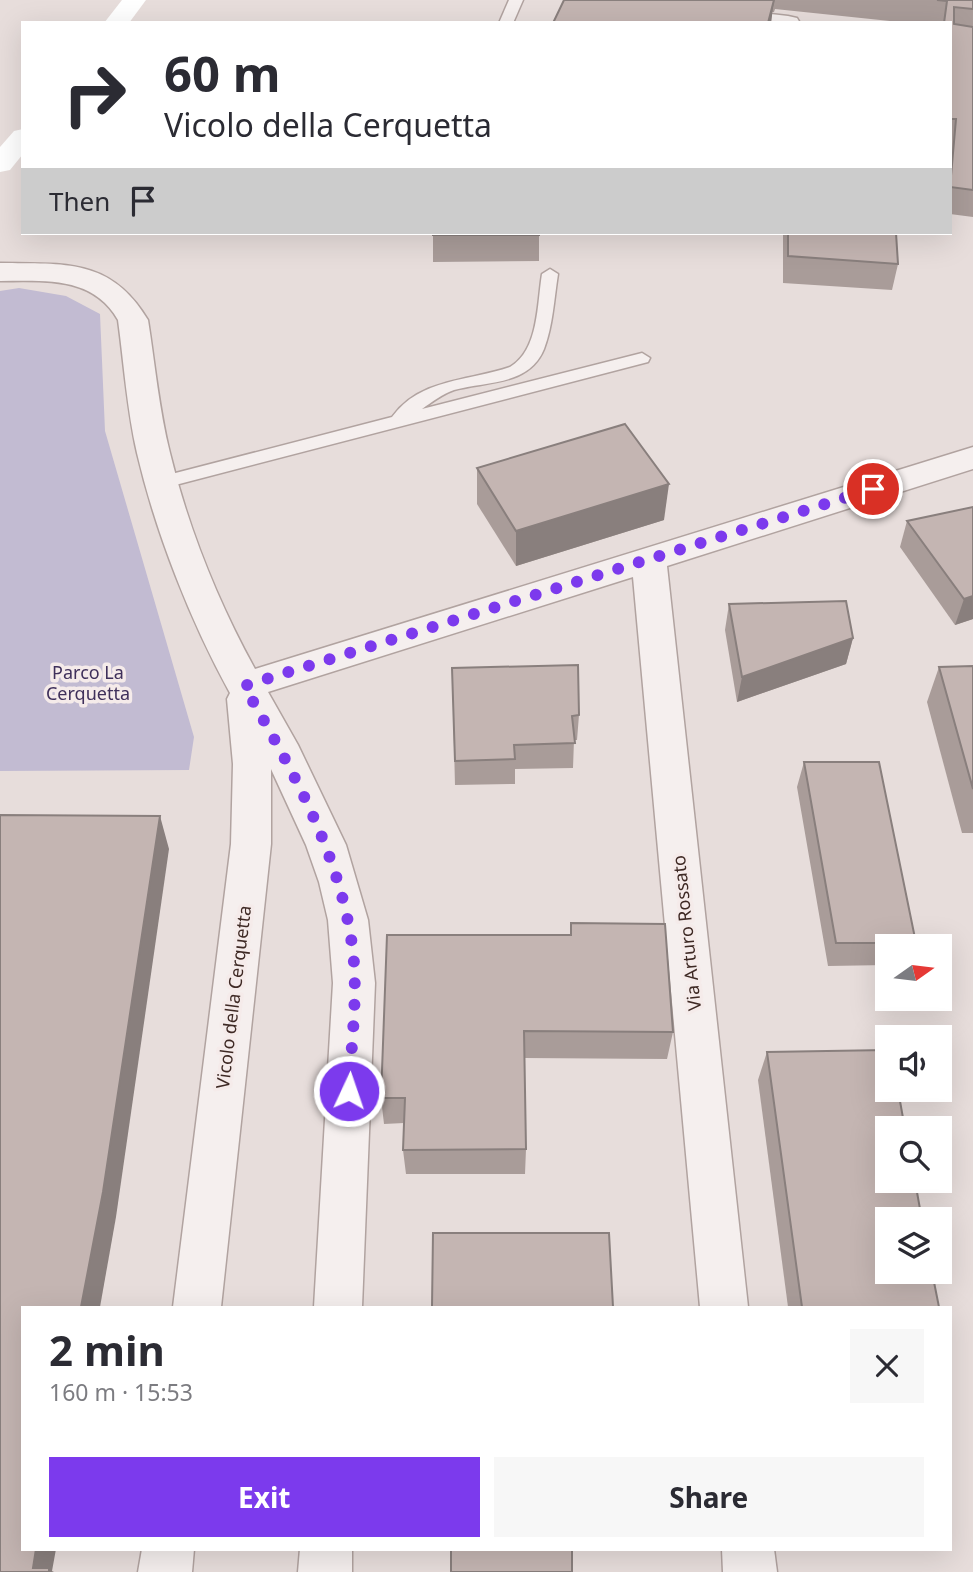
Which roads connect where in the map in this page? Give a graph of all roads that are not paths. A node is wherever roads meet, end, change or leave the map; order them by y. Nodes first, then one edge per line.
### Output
1 (134, 0) edge
2 (516, 0) edge
3 (695, 12) edge
4 (118, 21) edge
5 (507, 21) edge
6 (771, 21) edge
7 (21, 139) edge
8 (0, 164) edge
9 (0, 272) edge
10 (550, 274) dead end
11 (642, 358) dead end
12 (394, 423) junction
13 (973, 458) edge
14 (160, 483) junction
15 (649, 559) junction
16 (244, 686) junction
17 (197, 1306) edge
18 (338, 1306) edge
19 (724, 1306) edge
20 (168, 1551) edge
21 (326, 1551) edge
22 (748, 1551) edge
23 (166, 1572) edge
24 (325, 1572) edge
25 (750, 1572) edge

1 - 4 street
2 - 5 lane
3 - 6 street
7 - 8 street
9 - 14 street, Vicolo della Cerquetta
10 - 12 lane
11 - 12 lane
12 - 14 lane
13 - 15 street
14 - 16 street, Vicolo della Cerquetta
15 - 16 street
15 - 19 street, Via Arturo Rossato
16 - 17 street, Vicolo della Cerquetta
16 - 18 street, Vicolo della Cerquetta
20 - 23 street
21 - 24 street
22 - 25 street

